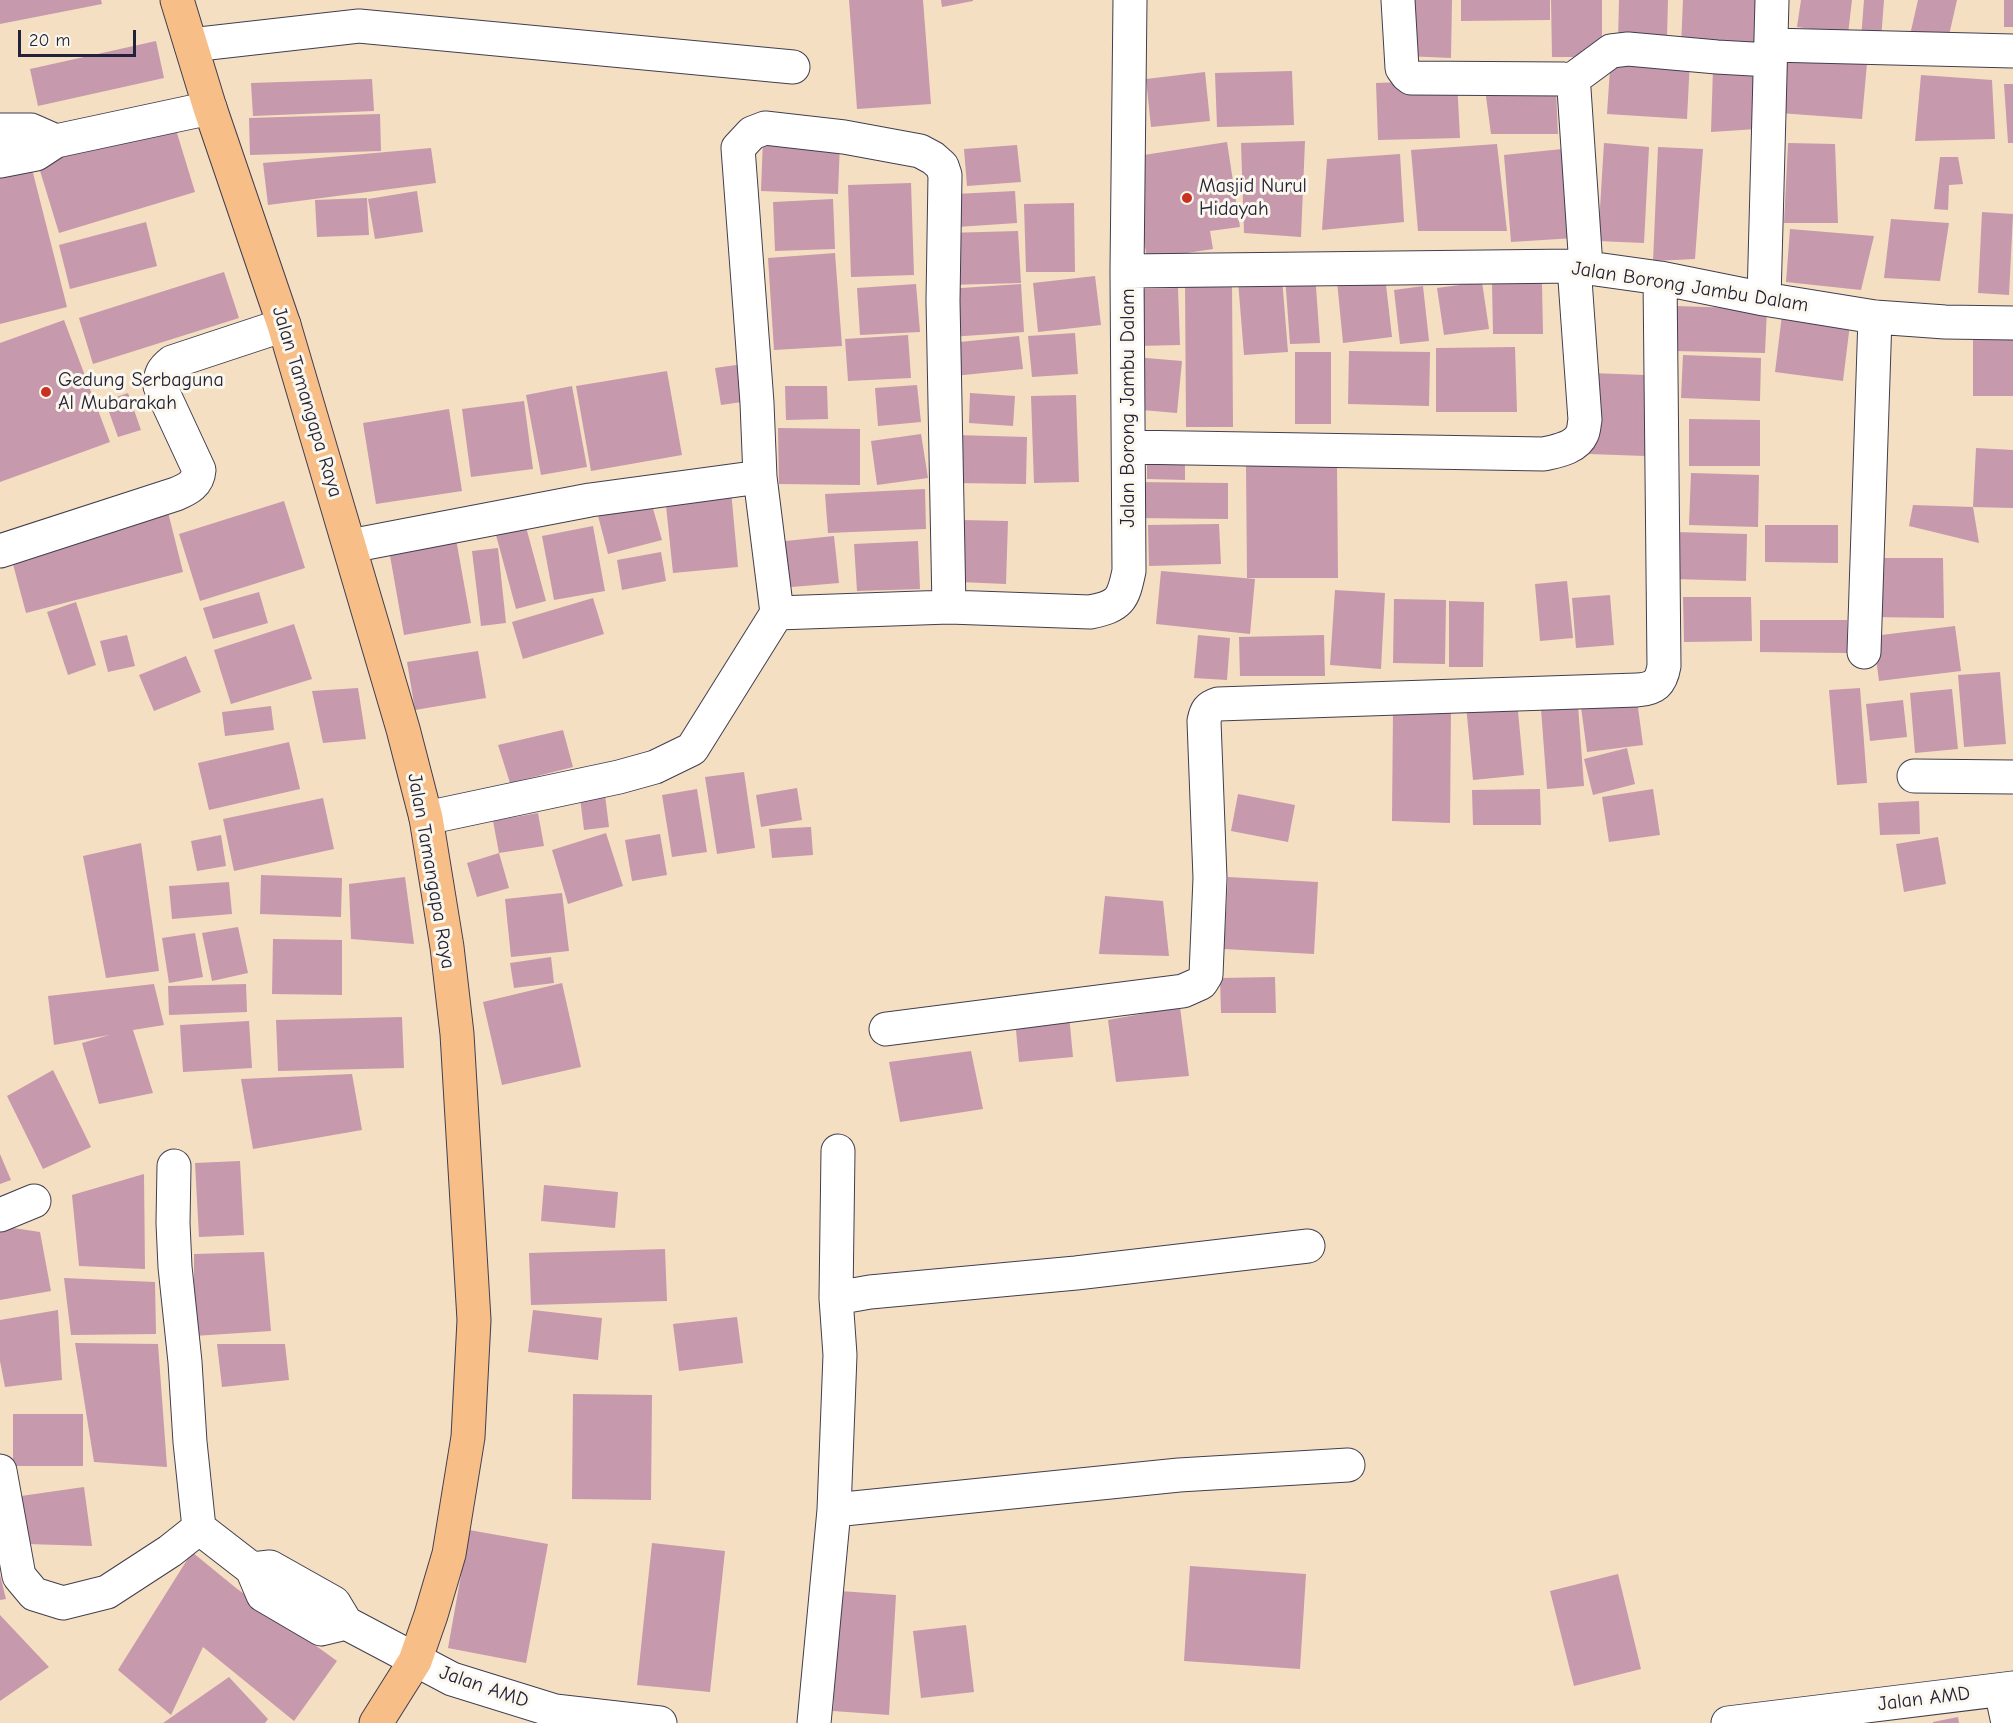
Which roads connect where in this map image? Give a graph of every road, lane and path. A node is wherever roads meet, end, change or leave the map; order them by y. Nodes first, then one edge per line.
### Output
1 (177, 0) edge
2 (1130, 0) edge
3 (1398, 0) edge
4 (1772, 0) edge
5 (191, 45) junction
6 (2013, 51) edge
7 (1771, 53) junction
8 (793, 67) dead end
9 (1569, 82) junction
10 (210, 108) junction
11 (0, 130) edge
12 (56, 141) junction
13 (0, 161) edge
14 (1580, 266) junction
15 (1127, 271) junction
16 (1660, 278) junction
17 (1764, 299) junction
18 (1875, 317) junction
19 (2013, 323) edge
20 (284, 325) junction
21 (1129, 447) junction
22 (760, 477) junction
23 (350, 546) junction
24 (0, 551) edge
25 (950, 607) junction
26 (777, 613) junction
27 (1864, 652) dead end
28 (1914, 777) dead end
29 (2013, 777) edge
30 (426, 818) junction
31 (886, 1029) dead end
32 (838, 1151) dead end
33 (174, 1166) dead end
34 (34, 1201) dead end
35 (0, 1215) edge
36 (1308, 1245) dead end
37 (836, 1298) junction
38 (1348, 1465) dead end
39 (0, 1471) edge
40 (834, 1510) junction
41 (199, 1528) junction
42 (416, 1661) junction
43 (2007, 1689) edge
44 (553, 1717) edge
45 (376, 1723) edge
46 (660, 1723) edge
47 (814, 1723) edge
48 (1728, 1723) edge
49 (2008, 1723) edge

1 - 5 main road, Jalan Tamangapa Raya
2 - 15 street
3 - 9 street
4 - 7 street
5 - 8 street
5 - 10 main road, Jalan Tamangapa Raya
6 - 7 street
7 - 9 street
7 - 17 street
9 - 14 street
10 - 12 street
10 - 20 main road, Jalan Tamangapa Raya
11 - 12 street
12 - 13 street
14 - 15 street, Jalan Borong Jambu Dalam
14 - 16 street, Jalan Borong Jambu Dalam
14 - 21 street
15 - 21 street, Jalan Borong Jambu Dalam
16 - 17 street, Jalan Borong Jambu Dalam
16 - 31 street
17 - 18 street, Jalan Borong Jambu Dalam
18 - 19 street, Jalan Borong Jambu Dalam
18 - 27 street
20 - 23 main road, Jalan Tamangapa Raya
20 - 24 street
21 - 25 street, Jalan Borong Jambu Dalam
22 - 23 street
22 - 25 street
22 - 26 street
23 - 30 main road, Jalan Tamangapa Raya
25 - 26 street, Jalan Borong Jambu Dalam
26 - 30 street
28 - 29 street
30 - 42 main road, Jalan Tamangapa Raya
32 - 37 street
33 - 41 street
34 - 35 street
36 - 37 street
37 - 40 street
38 - 40 street
39 - 41 street
40 - 47 street
41 - 42 street, Jalan AMD
42 - 44 street, Jalan AMD
42 - 45 main road, Jalan Tamangapa Raya
43 - 48 street, Jalan AMD
43 - 49 street
44 - 46 street, Jalan AMD

